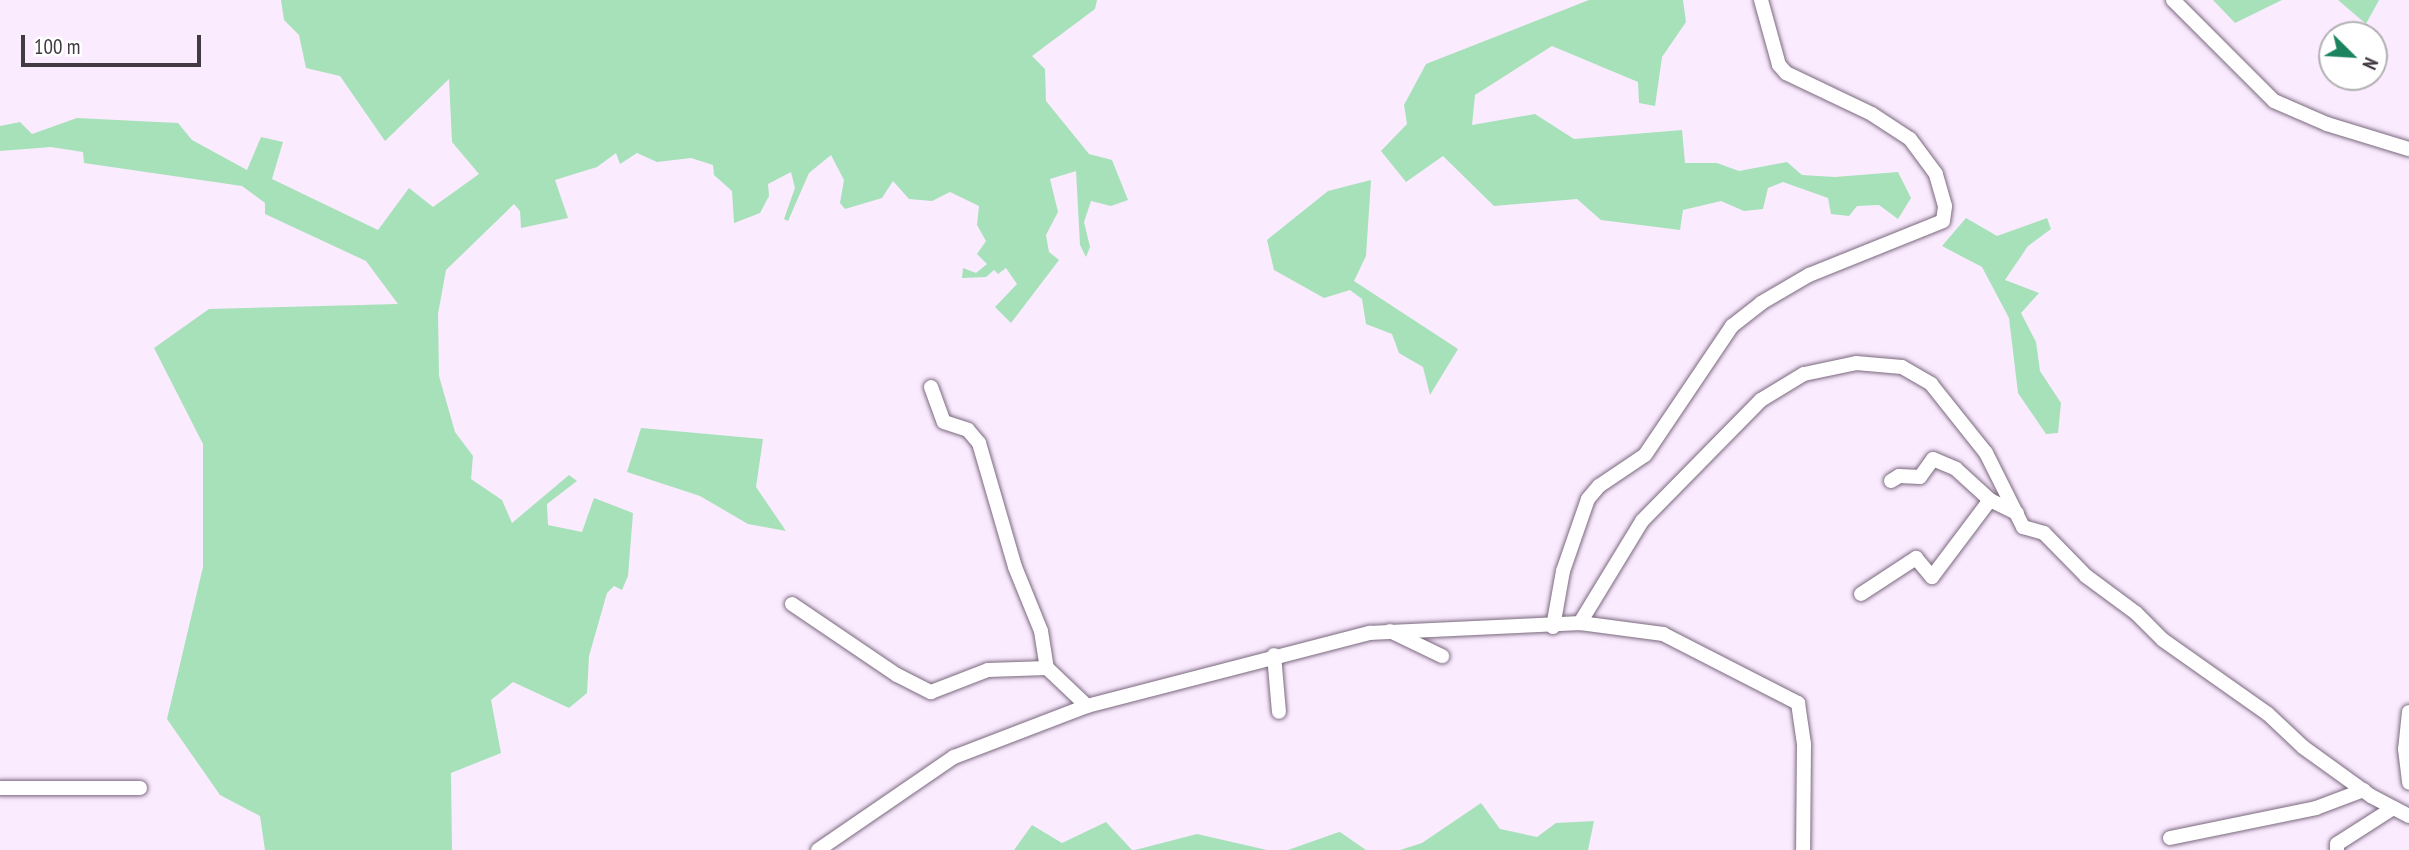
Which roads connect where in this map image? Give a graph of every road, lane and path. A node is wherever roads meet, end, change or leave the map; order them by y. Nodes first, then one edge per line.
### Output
1 (1761, 0) edge
2 (2173, 0) edge
3 (2409, 149) edge
4 (931, 387) dead end
5 (1891, 481) dead end
6 (1990, 499) junction
7 (2017, 513) junction
8 (1861, 594) dead end
9 (792, 604) dead end
10 (1580, 624) junction
11 (1553, 627) junction
12 (1390, 631) junction
13 (1274, 655) junction
14 (1442, 656) dead end
15 (1047, 668) junction
16 (1087, 706) junction
17 (1279, 712) dead end
18 (2409, 712) edge
19 (2409, 783) edge
20 (0, 788) edge
21 (141, 788) dead end
22 (2364, 790) junction
23 (2393, 808) junction
24 (2409, 816) edge
25 (2170, 838) dead end
26 (818, 850) edge
27 (1802, 850) edge
28 (2337, 850) edge

1 - 11 street
2 - 3 street
4 - 15 street
5 - 6 street
6 - 7 street
6 - 8 street
7 - 10 street
7 - 22 street
9 - 15 street
10 - 11 street
10 - 27 street
11 - 12 street
12 - 13 street
12 - 14 street
13 - 16 street
13 - 17 street
15 - 16 street
16 - 26 street
18 - 19 street
20 - 21 street
22 - 23 street
22 - 25 street
23 - 24 street
23 - 28 street

